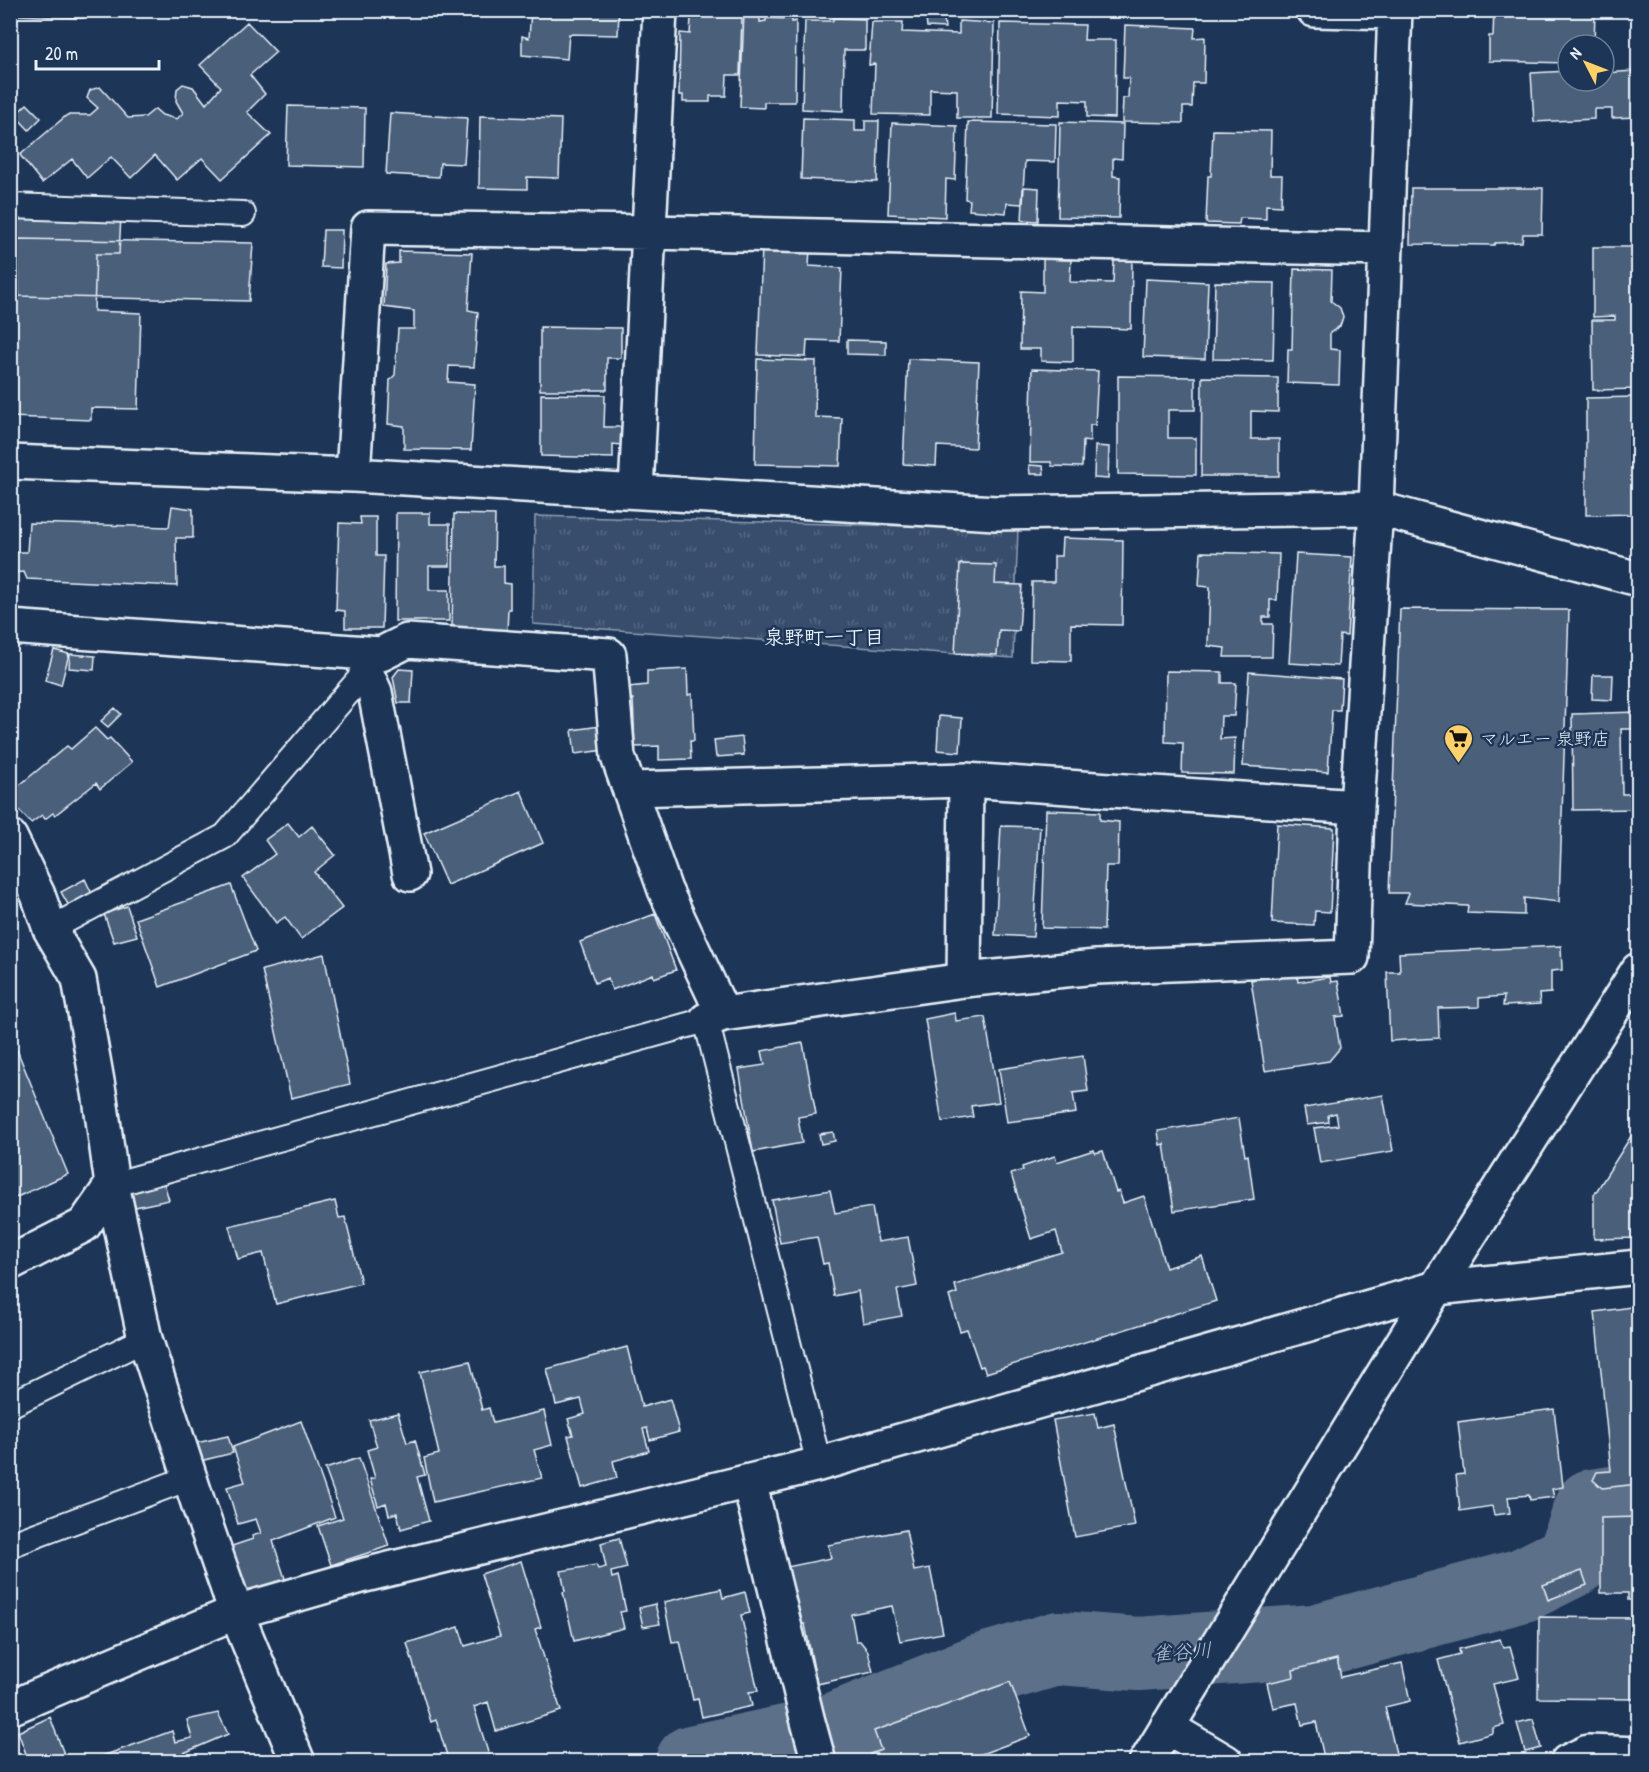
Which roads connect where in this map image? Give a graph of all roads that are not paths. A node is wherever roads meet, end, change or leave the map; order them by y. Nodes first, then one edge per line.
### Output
1 (660, 10) edge
2 (1314, 10) edge
3 (1395, 11) edge
4 (10, 206) edge
5 (243, 214) dead end
6 (649, 232) junction
7 (1386, 249) junction
8 (10, 462) edge
9 (352, 475) junction
10 (636, 491) junction
11 (1377, 508) junction
12 (1638, 579) edge
13 (10, 627) edge
14 (374, 663) junction
15 (966, 780) junction
16 (630, 789) junction
17 (1357, 807) junction
18 (10, 837) edge
19 (410, 874) dead end
20 (50, 929) junction
21 (1638, 970) edge
22 (964, 981) junction
23 (715, 1017) junction
24 (112, 1185) junction
25 (10, 1263) edge
26 (1638, 1267) edge
27 (1437, 1288) junction
28 (145, 1339) junction
29 (10, 1405) edge
30 (819, 1464) junction
31 (189, 1478) junction
32 (749, 1481) junction
33 (10, 1545) edge
34 (236, 1612) junction
35 (10, 1708) edge
36 (1167, 1727) junction
37 (817, 1755) edge
38 (1638, 1755) edge
39 (298, 1761) edge
40 (1146, 1761) edge
41 (1226, 1761) edge
42 (1567, 1761) edge

1 - 6 street
2 - 3 street
3 - 7 street
4 - 5 lane
6 - 7 street
6 - 9 street
6 - 10 street
7 - 11 street
8 - 9 street
9 - 10 street
10 - 11 street
11 - 12 street
11 - 17 street
13 - 14 street
14 - 16 street
14 - 19 street
14 - 20 lane
15 - 16 street
15 - 17 street
15 - 22 street
16 - 23 street
17 - 22 street
18 - 20 street
20 - 24 street
21 - 27 street
22 - 23 street
23 - 24 lane
23 - 30 lane
24 - 25 street
24 - 28 street
26 - 27 street
27 - 30 street
27 - 36 street
28 - 29 lane
28 - 31 street
30 - 32 street
31 - 33 lane
31 - 34 street
32 - 34 street
32 - 37 street
34 - 35 street
34 - 39 street
36 - 40 street
36 - 41 street
38 - 42 street

